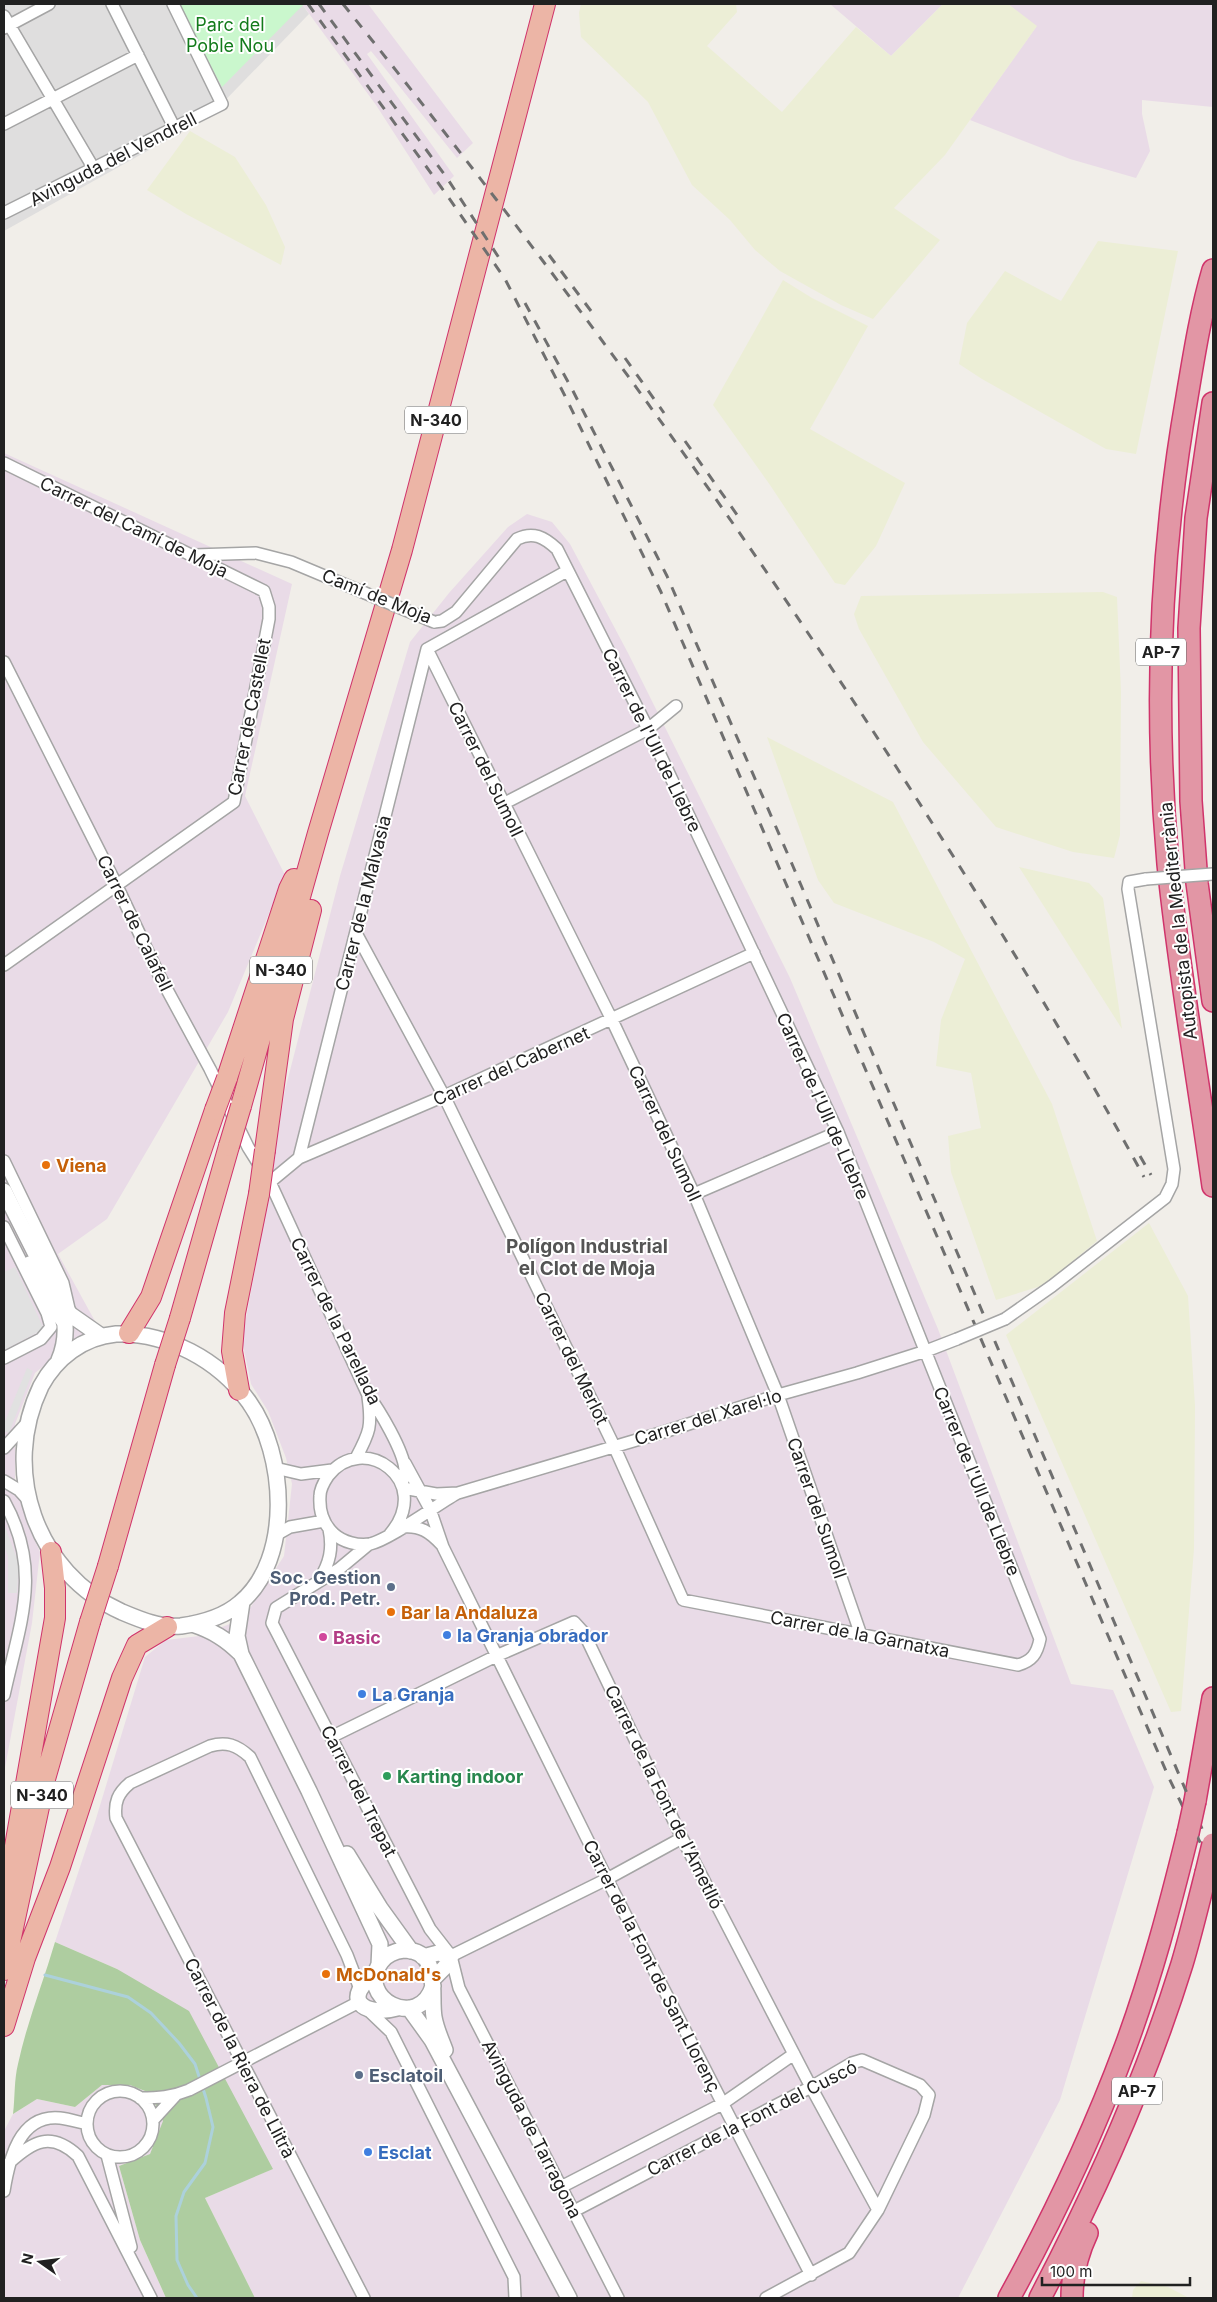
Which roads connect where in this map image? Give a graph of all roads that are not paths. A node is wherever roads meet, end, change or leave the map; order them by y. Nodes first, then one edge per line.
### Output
1 (49, 4) edge
2 (112, 4) edge
3 (173, 4) edge
4 (545, 4) edge
5 (5, 23) edge
6 (138, 55) junction
7 (52, 99) junction
8 (4, 124) edge
9 (175, 129) junction
10 (94, 169) junction
11 (5, 211) edge
12 (1213, 270) edge
13 (1213, 403) edge
14 (4, 462) edge
15 (192, 555) junction
16 (567, 571) junction
17 (264, 591) joint
18 (426, 649) junction
19 (4, 662) edge
20 (676, 706) dead end
21 (648, 729) junction
22 (503, 804) junction
23 (318, 833) junction
24 (1213, 874) edge
25 (118, 886) junction
26 (356, 933) junction
27 (754, 953) junction
28 (4, 965) edge
29 (1213, 1001) edge
30 (612, 1020) junction
31 (444, 1096) junction
32 (838, 1132) junction
33 (299, 1158) junction
34 (4, 1161) edge
35 (1213, 1186) edge
36 (264, 1188) junction
37 (4, 1191) edge
38 (694, 1194) junction
39 (4, 1227) edge
40 (10, 1240) junction
41 (66, 1309) junction
42 (66, 1332) junction
43 (128, 1333) junction
44 (101, 1336) junction
45 (926, 1351) junction
46 (4, 1358) edge
47 (58, 1362) junction
48 (240, 1390) junction
49 (368, 1395) junction
50 (778, 1395) junction
51 (26, 1424) junction
52 (614, 1446) junction
53 (4, 1448) edge
54 (356, 1458) junction
55 (403, 1460) junction
56 (275, 1468) junction
57 (332, 1470) junction
58 (4, 1481) edge
59 (403, 1486) junction
60 (422, 1493) junction
61 (458, 1493) junction
62 (4, 1501) edge
63 (29, 1501) junction
64 (430, 1509) junction
65 (326, 1525) junction
66 (401, 1528) junction
67 (390, 1534) junction
68 (276, 1535) junction
69 (369, 1544) junction
70 (443, 1547) junction
71 (51, 1552) junction
72 (316, 1583) junction
73 (684, 1600) joint
74 (242, 1602) junction
75 (192, 1624) junction
76 (167, 1626) junction
77 (861, 1635) junction
78 (241, 1654) junction
79 (496, 1656) junction
80 (1034, 1656) joint
81 (4, 1695) edge
82 (1213, 1698) edge
83 (332, 1737) junction
84 (309, 1791) junction
85 (682, 1838) junction
86 (1213, 1843) edge
87 (607, 1879) junction
88 (1210, 1882) edge
89 (4, 1909) edge
90 (417, 1954) junction
91 (451, 1956) junction
92 (378, 1969) junction
93 (4, 1970) edge
94 (433, 1982) junction
95 (363, 2000) junction
96 (403, 2008) junction
97 (4, 2026) edge
98 (794, 2054) junction
99 (242, 2062) junction
100 (811, 2088) junction
101 (175, 2096) junction
102 (140, 2098) junction
103 (722, 2104) junction
104 (153, 2120) junction
105 (475, 2122) junction
106 (87, 2124) junction
107 (734, 2127) junction
108 (107, 2155) junction
109 (9, 2163) junction
110 (560, 2187) junction
111 (4, 2191) edge
112 (878, 2210) junction
113 (574, 2211) junction
114 (136, 2268) junction
115 (811, 2275) junction
116 (151, 2298) edge
117 (364, 2298) edge
118 (515, 2298) edge
119 (569, 2298) edge
120 (618, 2298) edge
121 (766, 2298) edge
122 (1009, 2298) edge
123 (1040, 2298) edge
124 (1072, 2298) edge

1 - 5 street
2 - 6 street
3 - 9 street, Avinguda del Vendrell
4 - 23 highway, N-340
5 - 7 street
6 - 7 street
6 - 9 street
7 - 8 street
7 - 10 street
9 - 10 street, Avinguda del Vendrell
10 - 11 street, Avinguda del Vendrell
12 - 35 highway, Autopista de la Mediterrània / AP-7
13 - 29 highway, Autopista de la Mediterrània / AP-7
14 - 15 street, Carrer del Camí de Moja
15 - 16 street, Camí de Moja, bridge
15 - 17 street, Carrer del Camí de Moja
16 - 18 street
16 - 21 street, Carrer de l'Ull de Llebre
17 - 25 street, Carrer de Castellet
18 - 22 street, Carrer del Sumoll
18 - 26 street, Carrer de la Malvasia
19 - 25 street, Carrer de Calafell
20 - 21 street
21 - 22 street
21 - 27 street, Carrer de l'Ull de Llebre
22 - 30 street, Carrer del Sumoll
23 - 36 highway, bridge
23 - 43 highway, bridge
23 - 93 highway, N-340, bridge
24 - 45 street, Carrer del Xarel·lo, bridge
25 - 28 street, Carrer de Castellet
25 - 36 street, Carrer de Calafell
26 - 31 street, Carrer del Merlot
26 - 33 street, Carrer de la Malvasia
27 - 30 street, Carrer del Cabernet
27 - 32 street, Carrer de l'Ull de Llebre
30 - 31 street, Carrer del Cabernet
30 - 38 street, Carrer del Sumoll
31 - 33 street, Carrer del Cabernet
31 - 52 street, Carrer del Merlot
32 - 38 street
32 - 45 street, Carrer de l'Ull de Llebre
33 - 36 street, Carrer del Cabernet
34 - 41 street
36 - 48 highway
36 - 49 street, Carrer de la Parellada
37 - 41 street
38 - 50 street, Carrer del Sumoll
39 - 40 street
40 - 42 street
40 - 46 street
41 - 42 street
41 - 44 street
42 - 47 street
43 - 44 street
43 - 48 street
44 - 47 street
45 - 50 street, Carrer del Xarel·lo
45 - 80 street, Carrer de l'Ull de Llebre
47 - 51 street
48 - 56 street
49 - 54 street
49 - 55 street, Carrer de la Parellada
50 - 52 street, Carrer del Xarel·lo
50 - 77 street, Carrer del Sumoll
51 - 53 street
51 - 63 street
52 - 61 street, Carrer del Xarel·lo
52 - 73 street, Carrer del Merlot
54 - 57 street
54 - 59 street
55 - 59 street, Carrer de la Parellada
55 - 60 street, Carrer de la Parellada
56 - 57 street
56 - 68 street
57 - 65 street
58 - 63 street
59 - 60 street
59 - 67 street
60 - 61 street
60 - 64 street, Carrer de la Parellada
61 - 64 street
62 - 81 street
63 - 71 street
64 - 66 street
64 - 70 street, Carrer de la Parellada
65 - 68 street
65 - 69 street
65 - 72 street
66 - 67 street
66 - 70 street, Carrer de la Parellada
67 - 69 street
68 - 74 street
69 - 72 street
70 - 79 street, Carrer de la Parellada
71 - 76 street
71 - 89 highway
72 - 83 street, Carrer del Trepat
73 - 77 street, Carrer de la Garnatxa
74 - 75 street
74 - 78 street
75 - 76 street
75 - 78 street
76 - 97 highway
77 - 80 street, Carrer de la Garnatxa
78 - 84 street
79 - 83 street, Carrer de la Font de l'Ametlló
79 - 85 street, Carrer de la Font de l'Ametlló
79 - 87 street, Carrer de la Font de Sant Llorenç
82 - 122 highway, AP-7, bridge
83 - 91 street, Carrer del Trepat
84 - 90 street
84 - 92 street
85 - 87 street
85 - 98 street, Carrer de la Font de l'Ametlló
86 - 88 highway, AP-7, bridge
87 - 91 street
87 - 103 street, Carrer de la Font de Sant Llorenç
88 - 123 highway, AP-7
88 - 124 highway
90 - 91 street
90 - 92 street
90 - 94 street
91 - 94 street
91 - 110 street, Avinguda de Tarragona
92 - 95 street
92 - 96 street
94 - 96 street
94 - 105 street
95 - 96 street
95 - 99 street
95 - 99 street, Carrer de la Riera de Llitrà
95 - 118 street
96 - 105 street
98 - 100 street, Carrer de la Font de l'Ametlló
98 - 103 street, Carrer de la Font del Cuscó
99 - 101 street
99 - 117 street, Carrer de la Riera de Llitrà
100 - 107 street, Carrer de la Font del Cuscó
100 - 112 street, Carrer de la Font de l'Ametlló
100 - 112 street, Carrer de la Font del Cuscó
101 - 102 street
101 - 104 street
102 - 104 street
102 - 106 street
103 - 107 street, Carrer de la Font de Sant Llorenç
103 - 110 street, Carrer de la Font del Cuscó
104 - 108 street
105 - 119 street
106 - 108 street
106 - 109 street
107 - 113 street, Carrer de la Font del Cuscó
107 - 115 street, Carrer de la Font de Sant Llorenç
108 - 114 street
109 - 111 street
109 - 114 street
110 - 113 street, Avinguda de Tarragona
112 - 115 street
113 - 120 street, Avinguda de Tarragona
114 - 116 street
115 - 121 street

